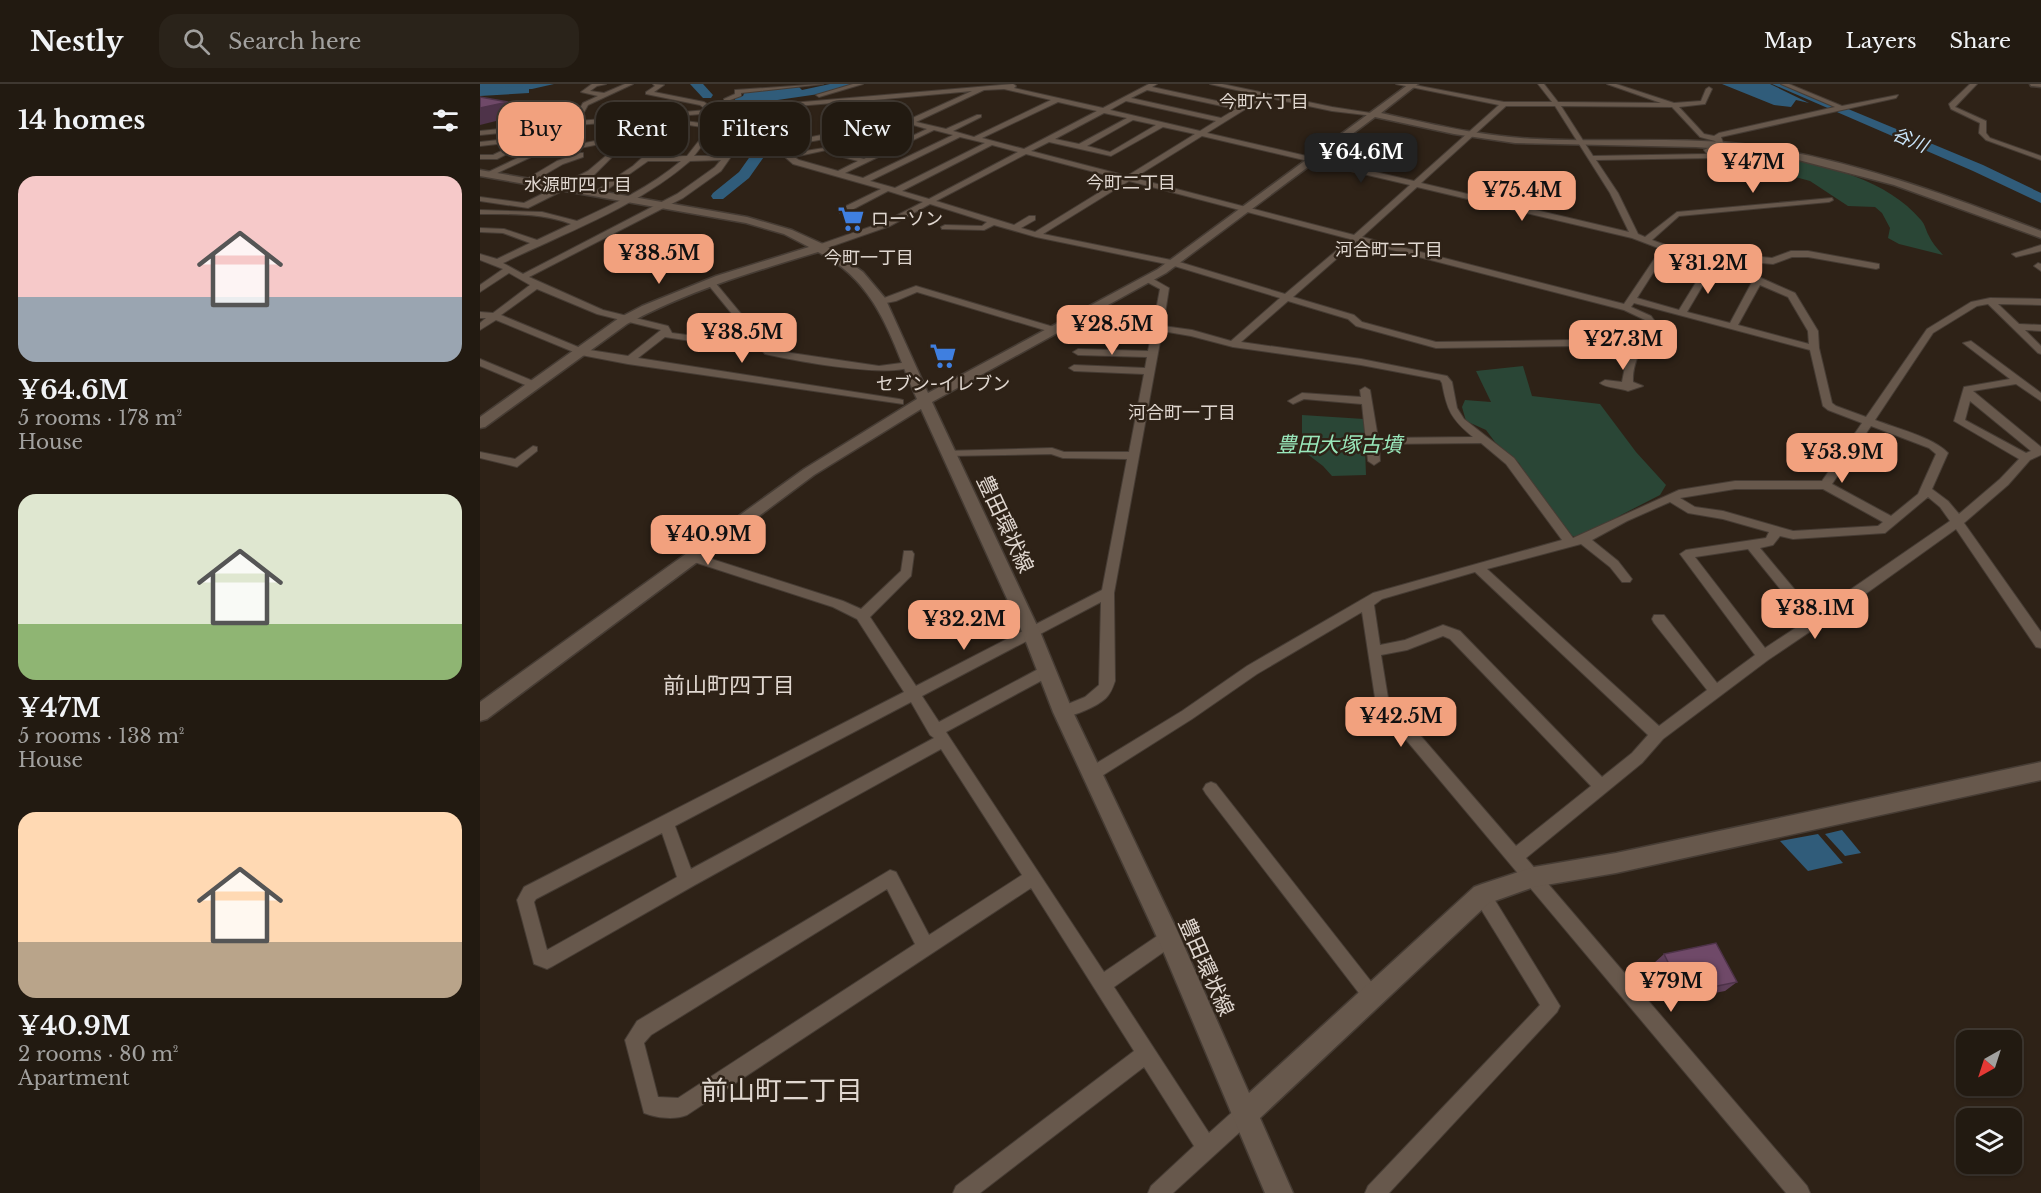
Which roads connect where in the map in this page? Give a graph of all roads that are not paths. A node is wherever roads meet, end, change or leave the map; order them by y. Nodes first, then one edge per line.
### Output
1 (603, 84) edge
2 (630, 84) edge
3 (656, 84) edge
4 (820, 84) edge
5 (860, 84) edge
6 (1022, 84) edge
7 (1213, 84) edge
8 (1406, 84) edge
9 (1540, 84) edge
10 (1610, 84) edge
11 (1784, 84) edge
12 (1974, 84) edge
13 (2034, 84) edge
14 (2041, 85) edge
15 (1150, 86) edge
16 (1004, 87) junction
17 (952, 88) edge
18 (984, 88) junction
19 (1709, 88) dead end
20 (836, 92) junction
21 (1263, 94) junction
22 (606, 95) junction
23 (1896, 96) dead end
24 (871, 99) junction
25 (1125, 99) junction
26 (1056, 100) junction
27 (728, 102) edge
28 (773, 102) edge
29 (833, 102) edge
30 (842, 102) edge
31 (870, 102) edge
32 (700, 103) edge
33 (1504, 104) junction
34 (1557, 105) junction
35 (1674, 105) junction
36 (584, 106) edge
37 (1240, 108) junction
38 (1839, 108) junction
39 (1102, 110) junction
40 (700, 112) edge
41 (688, 113) edge
42 (1374, 114) junction
43 (979, 116) dead end
44 (1133, 117) junction
45 (1220, 120) junction
46 (912, 121) edge
47 (912, 123) edge
48 (1163, 124) junction
49 (934, 129) junction
50 (498, 131) edge
51 (946, 132) junction
52 (480, 133) edge
53 (1200, 133) junction
54 (1471, 134) junction
55 (960, 135) junction
56 (912, 139) edge
57 (975, 139) junction
58 (1047, 140) junction
59 (1719, 142) junction
60 (991, 143) junction
61 (1581, 143) junction
62 (480, 144) edge
63 (700, 144) edge
64 (1080, 147) junction
65 (1707, 148) dead end
66 (596, 151) edge
67 (1025, 151) junction
68 (610, 156) edge
69 (652, 156) edge
70 (789, 156) edge
71 (848, 156) edge
72 (874, 156) edge
73 (1712, 156) junction
74 (480, 157) edge
75 (527, 157) dead end
76 (689, 158) junction
77 (728, 158) joint
78 (1590, 158) junction
79 (2041, 158) edge
80 (649, 159) junction
81 (1095, 160) junction
82 (1313, 160) junction
83 (864, 161) junction
84 (952, 163) junction
85 (963, 166) dead end
86 (974, 170) dead end
87 (984, 173) junction
88 (841, 174) junction
89 (486, 176) edge
90 (1785, 176) dead end
91 (1128, 178) junction
92 (529, 180) junction
93 (862, 182) junction
94 (1414, 183) junction
95 (565, 186) junction
96 (891, 190) junction
97 (598, 192) junction
98 (480, 199) edge
99 (630, 199) junction
100 (1829, 200) dead end
101 (930, 202) junction
102 (665, 205) junction
103 (843, 210) dead end
104 (1248, 210) junction
105 (480, 212) edge
106 (1032, 218) dead end
107 (993, 222) junction
108 (578, 224) junction
109 (945, 227) dead end
110 (1015, 228) junction
111 (480, 230) edge
112 (1036, 235) junction
113 (2041, 235) edge
114 (1635, 236) junction
115 (1355, 238) junction
116 (1647, 240) junction
117 (537, 243) junction
118 (1666, 247) junction
119 (821, 248) junction
120 (2041, 248) edge
121 (2016, 254) dead end
122 (480, 257) edge
123 (1697, 258) junction
124 (496, 263) junction
125 (1173, 263) junction
126 (1711, 264) junction
127 (1875, 266) dead end
128 (507, 270) junction
129 (523, 277) junction
130 (1149, 279) junction
131 (1758, 280) junction
132 (710, 282) junction
133 (536, 285) junction
134 (480, 288) edge
135 (1288, 297) junction
136 (881, 301) junction
137 (1990, 301) junction
138 (2041, 302) edge
139 (1629, 304) junction
140 (1682, 313) junction
141 (480, 315) edge
142 (495, 316) junction
143 (738, 316) junction
144 (623, 321) junction
145 (1071, 321) junction
146 (1157, 326) junction
147 (1733, 326) junction
148 (480, 327) edge
149 (2019, 327) junction
150 (2041, 328) edge
151 (1054, 330) junction
152 (666, 331) junction
153 (1968, 343) dead end
154 (1233, 344) junction
155 (1814, 348) junction
156 (2041, 351) edge
157 (581, 352) junction
158 (1078, 352) dead end
159 (1152, 354) junction
160 (1631, 360) junction
161 (628, 361) junction
162 (480, 362) edge
163 (909, 365) junction
164 (1074, 369) dead end
165 (1149, 370) junction
166 (2018, 381) junction
167 (1605, 383) dead end
168 (534, 386) junction
169 (1967, 394) junction
170 (2041, 398) edge
171 (925, 400) junction
172 (1293, 401) dead end
173 (899, 402) dead end
174 (1869, 422) junction
175 (480, 424) edge
176 (1483, 440) junction
177 (1372, 441) junction
178 (533, 449) dead end
179 (2040, 451) edge
180 (947, 453) junction
181 (480, 455) edge
182 (1133, 456) junction
183 (2026, 458) junction
184 (1374, 460) dead end
185 (1825, 485) junction
186 (1926, 490) junction
187 (1670, 497) junction
188 (1890, 521) junction
189 (1957, 522) junction
190 (1776, 531) junction
191 (1583, 539) junction
192 (1570, 543) junction
193 (1677, 543) dead end
194 (1751, 545) junction
195 (908, 554) dead end
196 (1686, 554) junction
197 (692, 557) junction
198 (1477, 567) junction
199 (1626, 579) dead end
200 (1108, 593) junction
201 (1367, 602) junction
202 (862, 616) junction
203 (1659, 619) dead end
204 (1814, 622) junction
205 (1032, 634) junction
206 (2041, 643) edge
207 (1374, 651) junction
208 (1763, 656) junction
209 (1047, 671) junction
210 (1716, 692) junction
211 (912, 696) junction
212 (1064, 712) junction
213 (480, 713) edge
214 (1658, 735) junction
215 (939, 736) junction
216 (2041, 771) edge
217 (1092, 774) junction
218 (1602, 787) junction
219 (1211, 789) dead end
220 (666, 823) junction
221 (1515, 857) junction
222 (1034, 877) junction
223 (1534, 877) junction
224 (687, 880) junction
225 (1482, 895) junction
226 (1169, 938) junction
227 (925, 946) junction
228 (1103, 984) junction
229 (1371, 995) junction
230 (1146, 1053) junction
231 (1246, 1113) junction
232 (1207, 1148) junction
233 (963, 1193) edge
234 (1158, 1193) edge
235 (1279, 1193) edge
236 (1375, 1193) edge
237 (1800, 1193) edge

1 - 22 street
2 - 22 street
3 - 32 street
4 - 20 street
4 - 27 street
5 - 20 street
6 - 16 street
7 - 21 street
8 - 33 street
8 - 42 street
9 - 34 street
10 - 35 street
11 - 38 street
12 - 79 street
13 - 14 street
15 - 25 street
15 - 37 street
16 - 18 street
16 - 26 street
17 - 18 street
17 - 24 street
18 - 46 street
19 - 35 street
20 - 28 street
20 - 29 street
21 - 37 street
21 - 42 street
22 - 36 street
23 - 38 street
24 - 30 street
24 - 31 street
25 - 39 street
25 - 45 street
26 - 39 street
26 - 57 street
33 - 34 street
33 - 54 street
34 - 35 street
34 - 61 street
35 - 59 street
37 - 45 street
38 - 59 street
39 - 44 street
39 - 58 street
40 - 41 street
42 - 54 street
42 - 82 street
43 - 51 street
44 - 48 street
44 - 64 street
45 - 53 street
47 - 49 street
48 - 53 street
48 - 81 street
49 - 51 street
49 - 56 street
50 - 52 street
51 - 55 street
53 - 82 street
53 - 91 street
54 - 61 street
54 - 94 street
55 - 57 street
55 - 93 street
57 - 60 street
58 - 64 street
58 - 67 street
59 - 61 street
59 - 113 street
60 - 67 street
60 - 84 street
61 - 78 street
62 - 74 street
63 - 76 street
64 - 81 street
65 - 73 street
66 - 92 street
67 - 81 street
67 - 87 street
68 - 95 street
69 - 80 street
70 - 88 street
71 - 83 street
72 - 83 street
73 - 78 street
73 - 90 street
75 - 89 street
76 - 77 street
76 - 80 street
76 - 99 street
77 - 102 street
78 - 114 street
80 - 97 street
81 - 91 street
82 - 94 street
82 - 104 street
83 - 88 street
84 - 85 street
84 - 96 street
86 - 87 street
87 - 101 street
88 - 93 street
89 - 92 street, 豊田環状線
91 - 104 street
91 - 112 street
92 - 95 street, 豊田環状線
93 - 96 street
94 - 114 street
94 - 115 street
95 - 97 street, 豊田環状線
95 - 98 street
96 - 101 street
96 - 103 street
97 - 99 street, 豊田環状線
99 - 102 street, 豊田環状線
99 - 108 street
100 - 116 street
101 - 107 street
101 - 119 street
102 - 119 street, 豊田環状線
102 - 129 street
104 - 115 street
104 - 125 street
105 - 108 street
106 - 110 street
107 - 109 street
107 - 110 street
108 - 117 street
110 - 112 street
111 - 117 street
112 - 125 street
114 - 116 street
115 - 135 street
115 - 139 street
116 - 118 street
117 - 124 street
118 - 123 street
118 - 139 street
119 - 132 street
119 - 136 street, 豊田環状線
120 - 121 street
122 - 124 street
123 - 126 street
123 - 127 street
124 - 128 street
125 - 130 street
125 - 135 street
126 - 131 street
126 - 140 street
128 - 129 street
128 - 134 street
129 - 133 street
130 - 145 street
130 - 146 street
131 - 147 street
131 - 155 street
132 - 143 street
132 - 144 street
133 - 142 street
133 - 144 street
135 - 154 street
135 - 160 street
136 - 151 street
136 - 163 street, 豊田環状線
137 - 138 street
137 - 149 street
137 - 174 street
139 - 140 street
139 - 160 street
140 - 147 street
141 - 142 street
142 - 148 street
142 - 157 street
143 - 152 street
143 - 163 street
144 - 152 street
144 - 157 street
145 - 146 street
145 - 151 street
146 - 154 street
146 - 159 street
147 - 155 street
149 - 150 street
149 - 156 street
151 - 171 street
152 - 161 street
153 - 166 street
154 - 176 street
155 - 174 street
157 - 161 street
157 - 168 street
158 - 159 street
159 - 165 street
160 - 167 street
161 - 173 street
162 - 168 street
163 - 171 street, 豊田環状線
164 - 165 street
165 - 182 street
166 - 169 street
166 - 170 street
168 - 175 street
169 - 179 street
169 - 183 street
171 - 180 street, 豊田環状線
171 - 197 street
172 - 177 street
174 - 185 street
174 - 186 street
176 - 177 street
176 - 192 street
177 - 184 street
178 - 181 street
179 - 183 street
180 - 182 street
180 - 205 street, 豊田環状線
182 - 200 street
183 - 189 street
185 - 187 street
185 - 188 street
186 - 188 street
186 - 189 street
187 - 190 street
187 - 191 street
188 - 190 street
189 - 204 street
189 - 206 street
190 - 194 street
191 - 192 street
191 - 199 street
192 - 198 street
193 - 196 street
194 - 196 street
194 - 204 street
195 - 202 street
196 - 208 street
197 - 202 street
197 - 213 street
198 - 201 street
198 - 214 street
200 - 205 street
200 - 212 street
201 - 207 street
201 - 217 street
202 - 211 street
203 - 210 street
204 - 208 street
205 - 209 street, 豊田環状線
205 - 211 street
207 - 218 street
207 - 221 street
208 - 210 street
209 - 212 street, 豊田環状線
209 - 215 street
210 - 214 street
211 - 215 street
211 - 220 street
212 - 217 street, 豊田環状線
214 - 218 street
215 - 222 street
215 - 224 street
216 - 223 street
217 - 226 street, 豊田環状線
218 - 221 street
219 - 229 street
220 - 224 street
220 - 224 street
221 - 223 street
222 - 227 street
222 - 228 street
223 - 225 street
223 - 237 street
225 - 229 street
225 - 236 street
226 - 228 street
226 - 231 street, 豊田環状線
227 - 227 street
228 - 230 street
229 - 231 street
230 - 232 street
230 - 233 street
231 - 232 street
231 - 235 street, 豊田環状線
232 - 234 street

